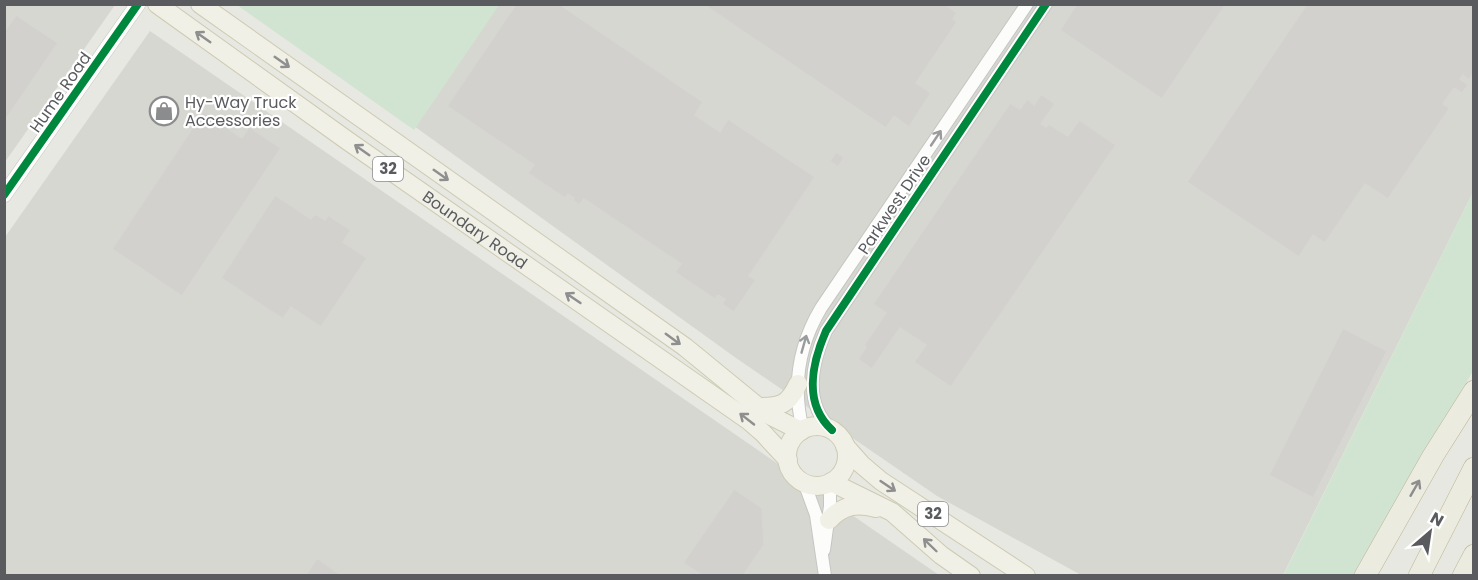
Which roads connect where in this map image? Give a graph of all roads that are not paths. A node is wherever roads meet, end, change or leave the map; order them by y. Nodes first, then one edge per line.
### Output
1 (138, 4) edge
2 (157, 4) edge
3 (200, 4) edge
4 (1026, 4) edge
5 (1046, 4) edge
6 (910, 176) junction
7 (923, 184) junction
8 (4, 195) edge
9 (798, 384) junction
10 (1473, 391) edge
11 (758, 406) junction
12 (802, 430) junction
13 (832, 430) junction
14 (845, 446) junction
15 (788, 460) junction
16 (1473, 468) edge
17 (804, 482) junction
18 (831, 482) junction
19 (892, 512) junction
20 (828, 520) junction
21 (1473, 555) edge
22 (823, 558) junction
23 (825, 576) edge
24 (971, 576) edge
25 (1026, 576) edge
26 (1365, 576) edge
27 (1419, 576) edge
28 (1463, 576) edge

1 - 8 street, Hume Road
15 -> 2 main road, Boundary Road / 32
3 -> 11 main road, Boundary Road / 32
6 -> 4 street, Parkwest Drive
5 - 7 street, Parkwest Drive
6 - 7 street
9 -> 6 street, Parkwest Drive
7 - 13 street, Parkwest Drive
9 - 11 main road
9 - 12 street, Parkwest Drive
26 -> 10 highway
11 - 12 main road, Boundary Road / 32
12 - 13 main road, 32
12 - 15 main road
13 - 14 main road, 32
14 - 18 main road
14 -> 25 main road, 32
15 - 17 main road, 32
16 - 27 highway
17 - 18 main road, 32
17 - 22 street
18 - 19 main road, 32
18 - 20 street
19 - 20 main road
24 -> 19 main road, 32
20 - 22 street
21 - 28 highway
22 - 23 street

